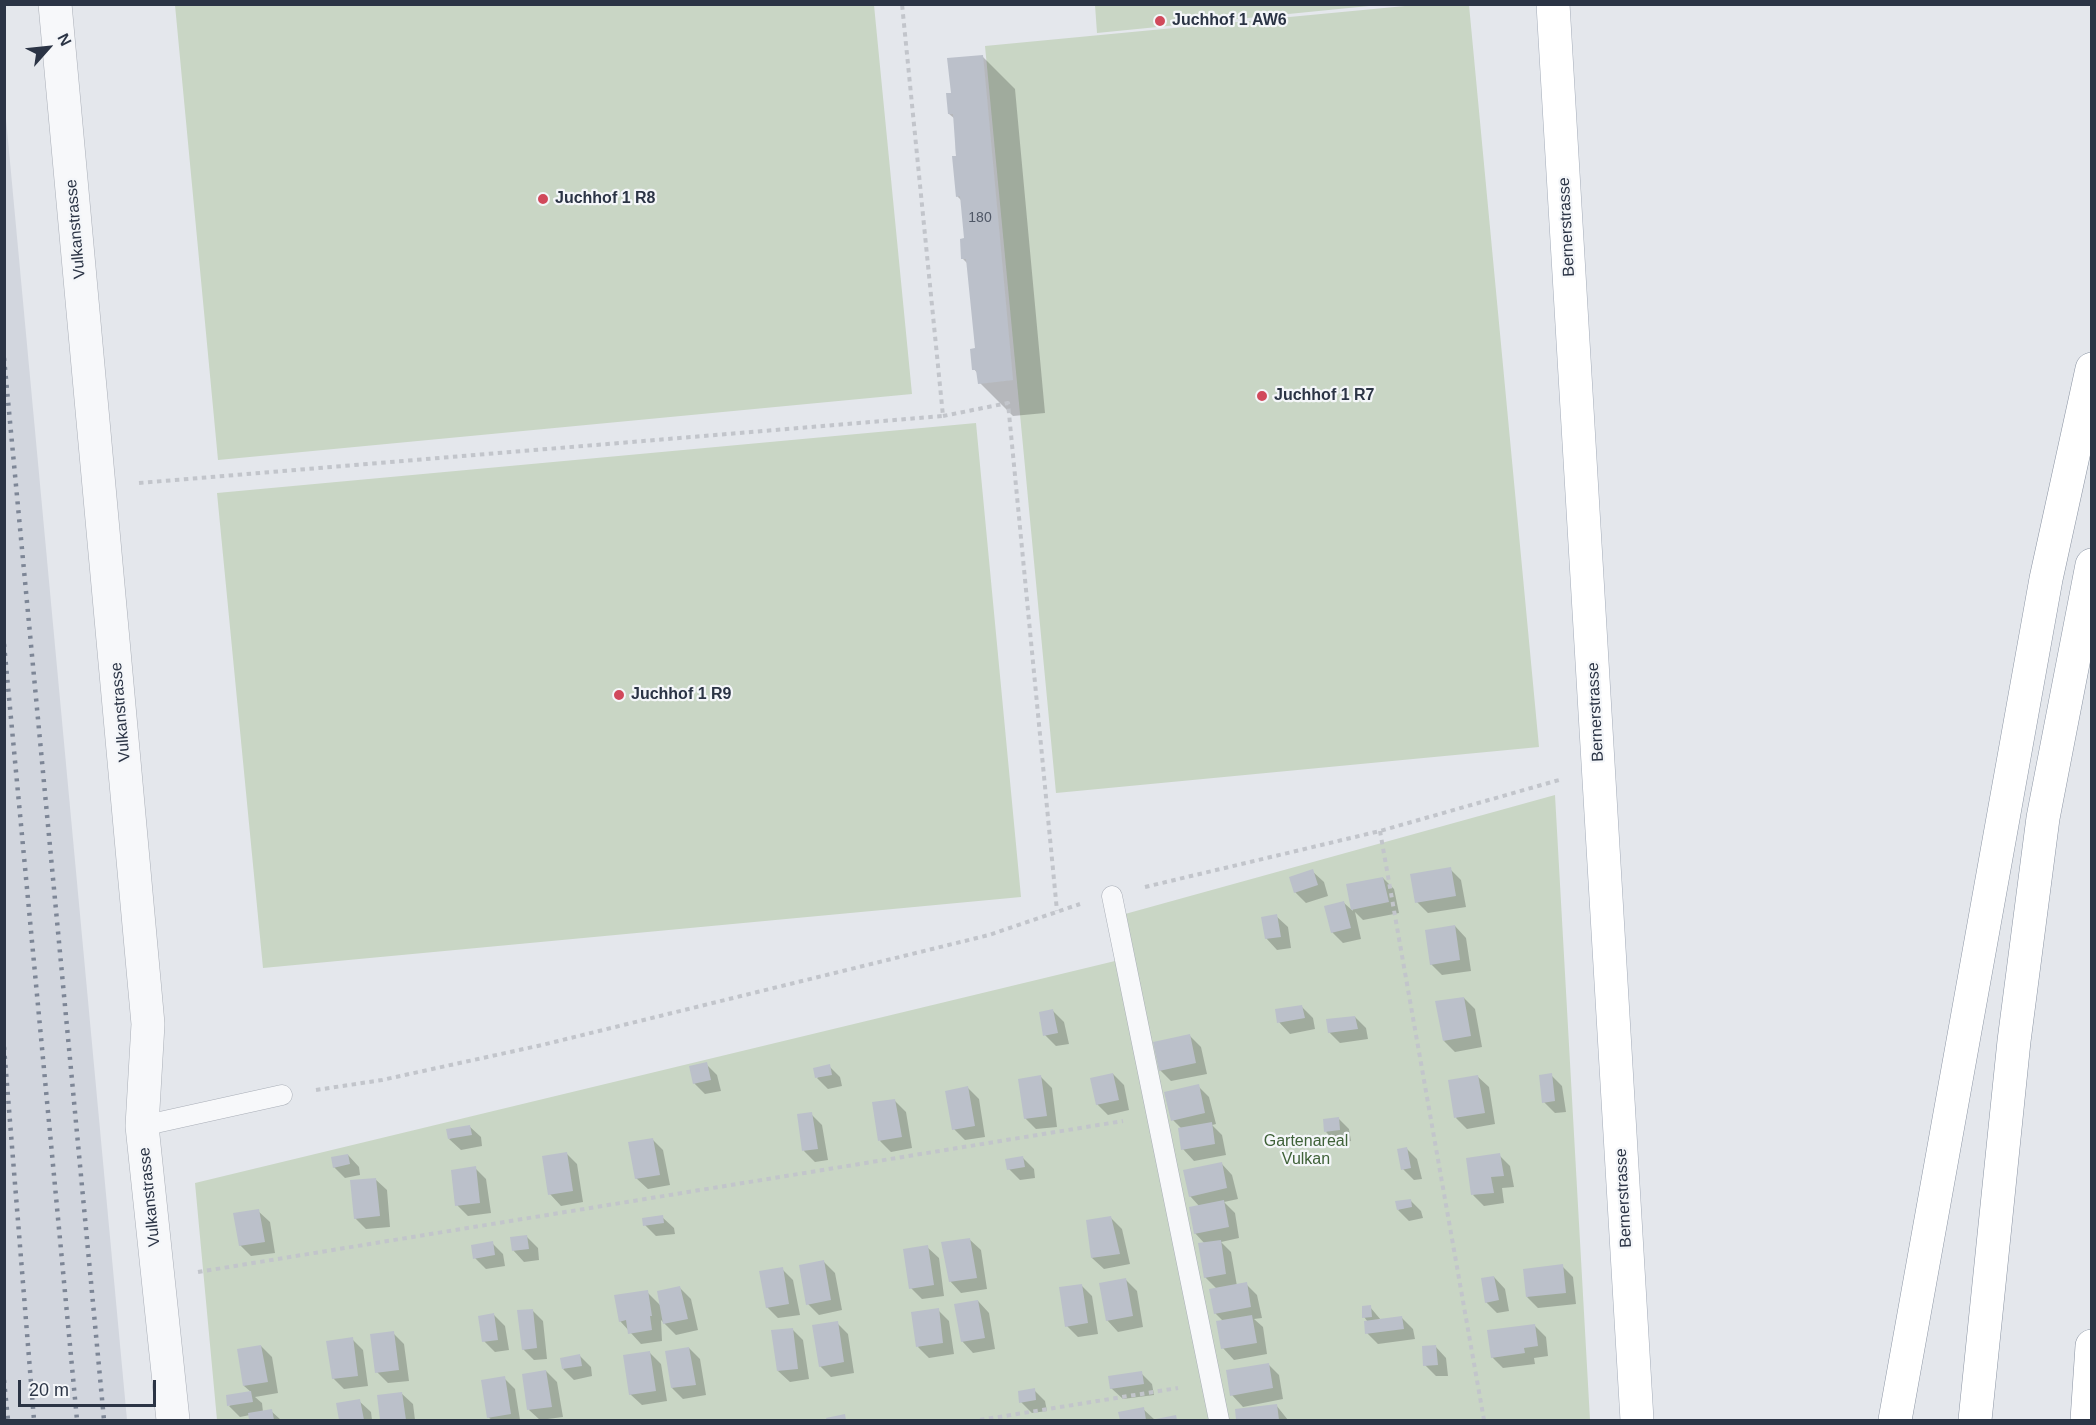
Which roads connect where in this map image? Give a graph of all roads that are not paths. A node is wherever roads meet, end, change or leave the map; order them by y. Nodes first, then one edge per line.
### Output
1 (55, 4) edge
2 (1553, 4) edge
3 (2091, 369) edge
4 (2091, 565) edge
5 (1112, 896) road end
6 (282, 1095) road end
7 (142, 1126) junction
8 (2091, 1346) edge
9 (173, 1420) edge
10 (1219, 1420) edge
11 (1637, 1420) edge
12 (1895, 1420) edge
13 (1975, 1420) edge
14 (2086, 1420) edge

1 - 7 street, Vulkanstrasse
2 - 11 main road, Bernerstrasse
3 - 12 main road
4 - 13 main road
5 - 10 lane
6 - 7 lane
7 - 9 street, Vulkanstrasse
8 - 14 main road

